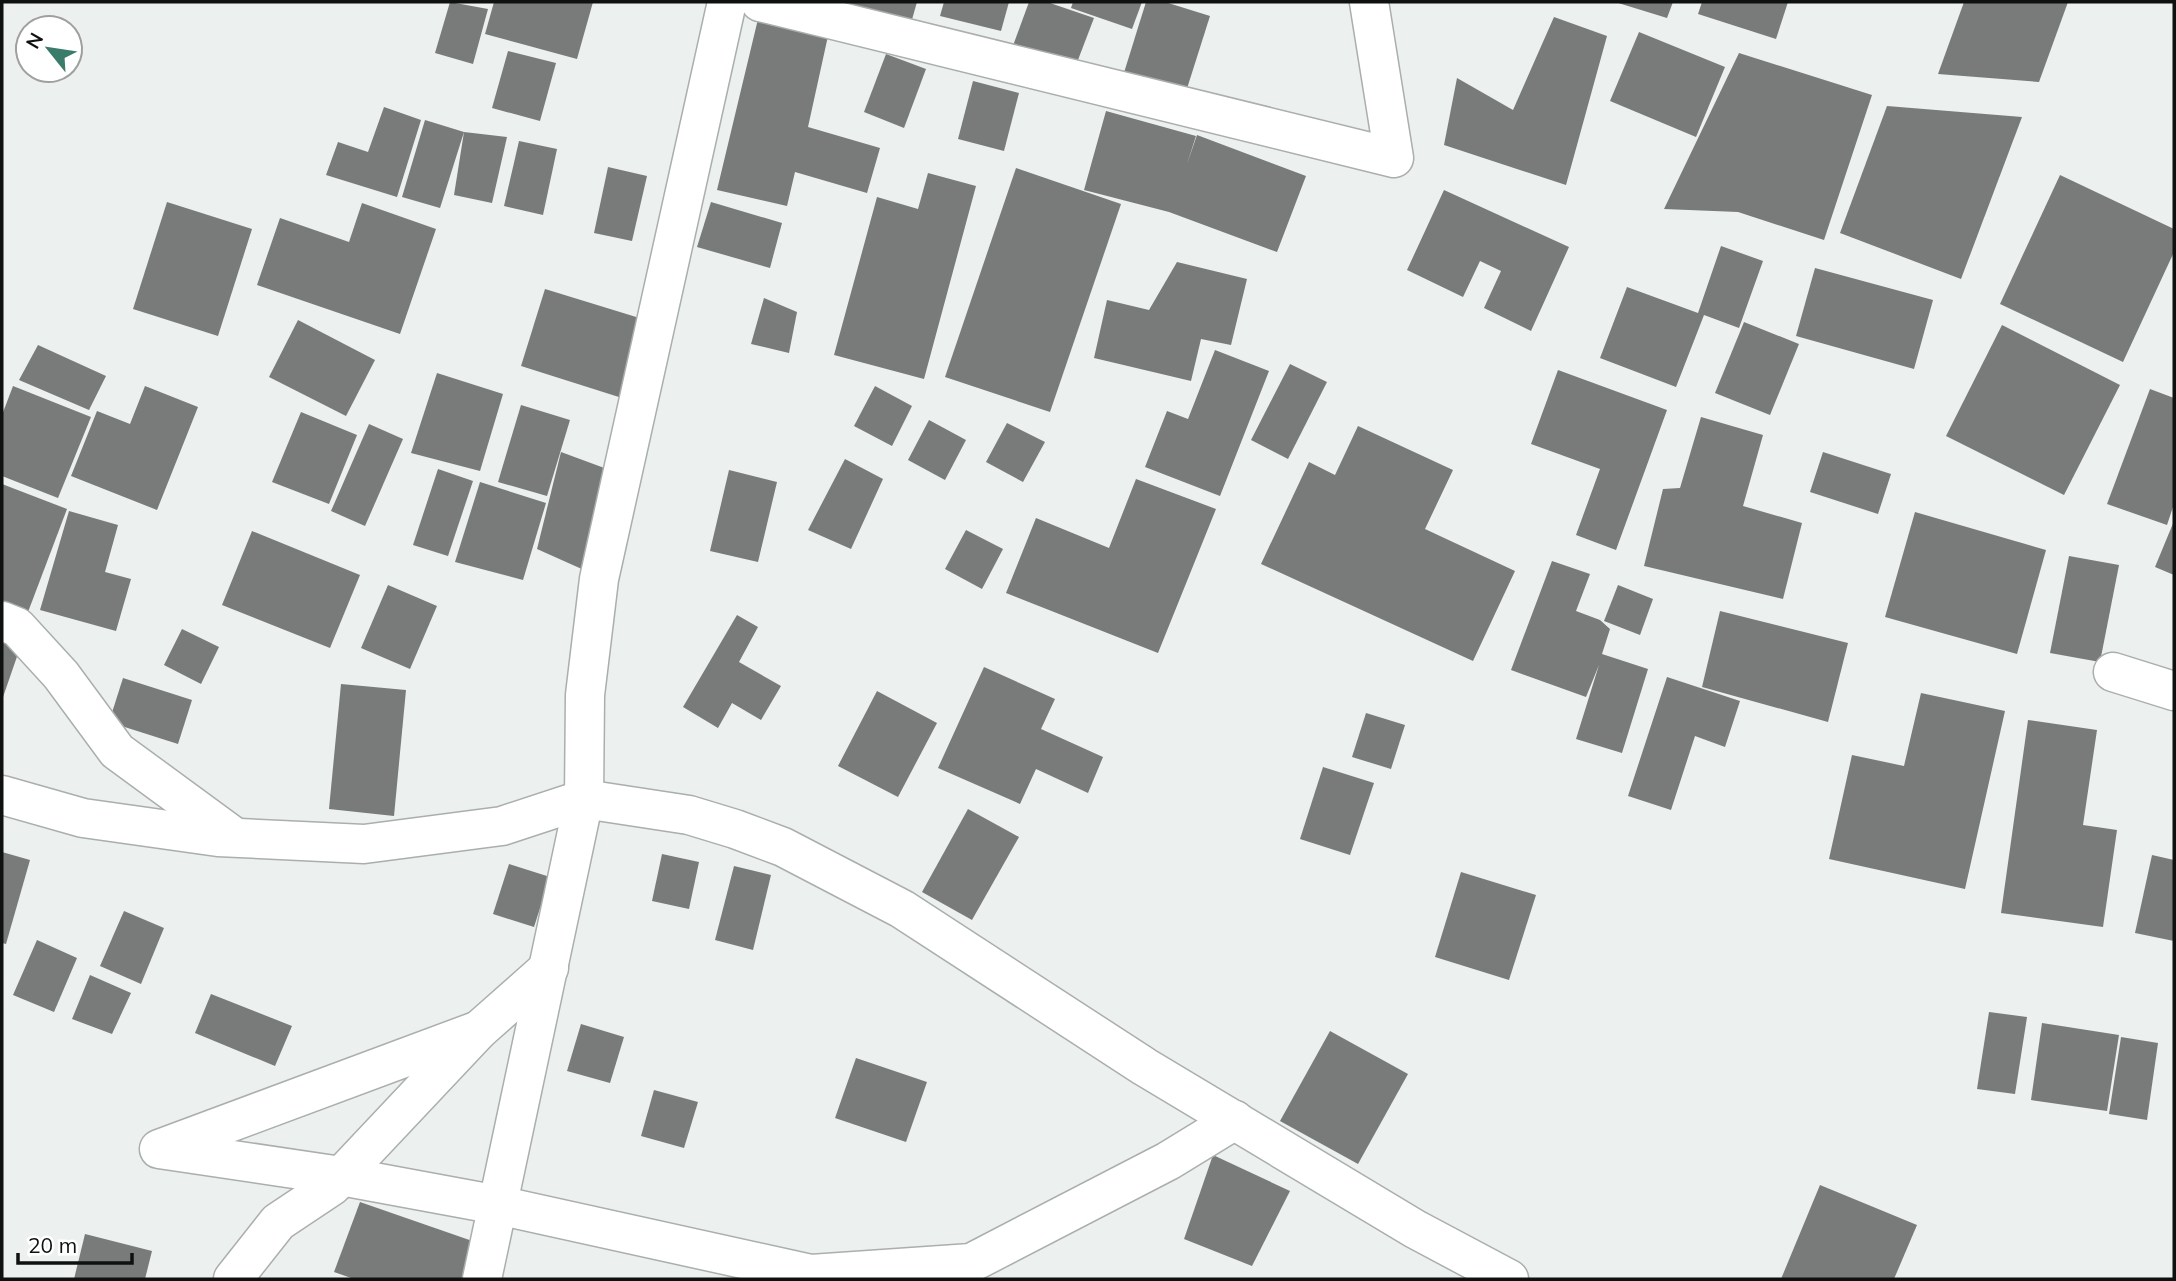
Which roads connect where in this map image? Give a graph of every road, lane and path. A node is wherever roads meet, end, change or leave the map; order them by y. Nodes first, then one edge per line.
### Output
1 (727, 2) edge
2 (760, 2) edge
3 (1369, 2) edge
4 (2, 621) edge
5 (2113, 672) dead end
6 (2174, 691) edge
7 (2, 795) edge
8 (584, 799) junction
9 (235, 838) junction
10 (549, 968) junction
11 (479, 1030) junction
12 (1234, 1120) junction
13 (341, 1176) junction
14 (498, 1205) junction
15 (233, 1279) edge
16 (482, 1279) edge
17 (1509, 1279) edge

1 - 8 street
2 - 3 street
4 - 9 street
5 - 6 street
7 - 9 street
8 - 9 street
8 - 10 street
8 - 12 street
10 - 11 street
10 - 14 street
11 - 13 street
11 - 13 street
12 - 14 street
12 - 17 street
13 - 14 street
13 - 15 street
14 - 16 street

